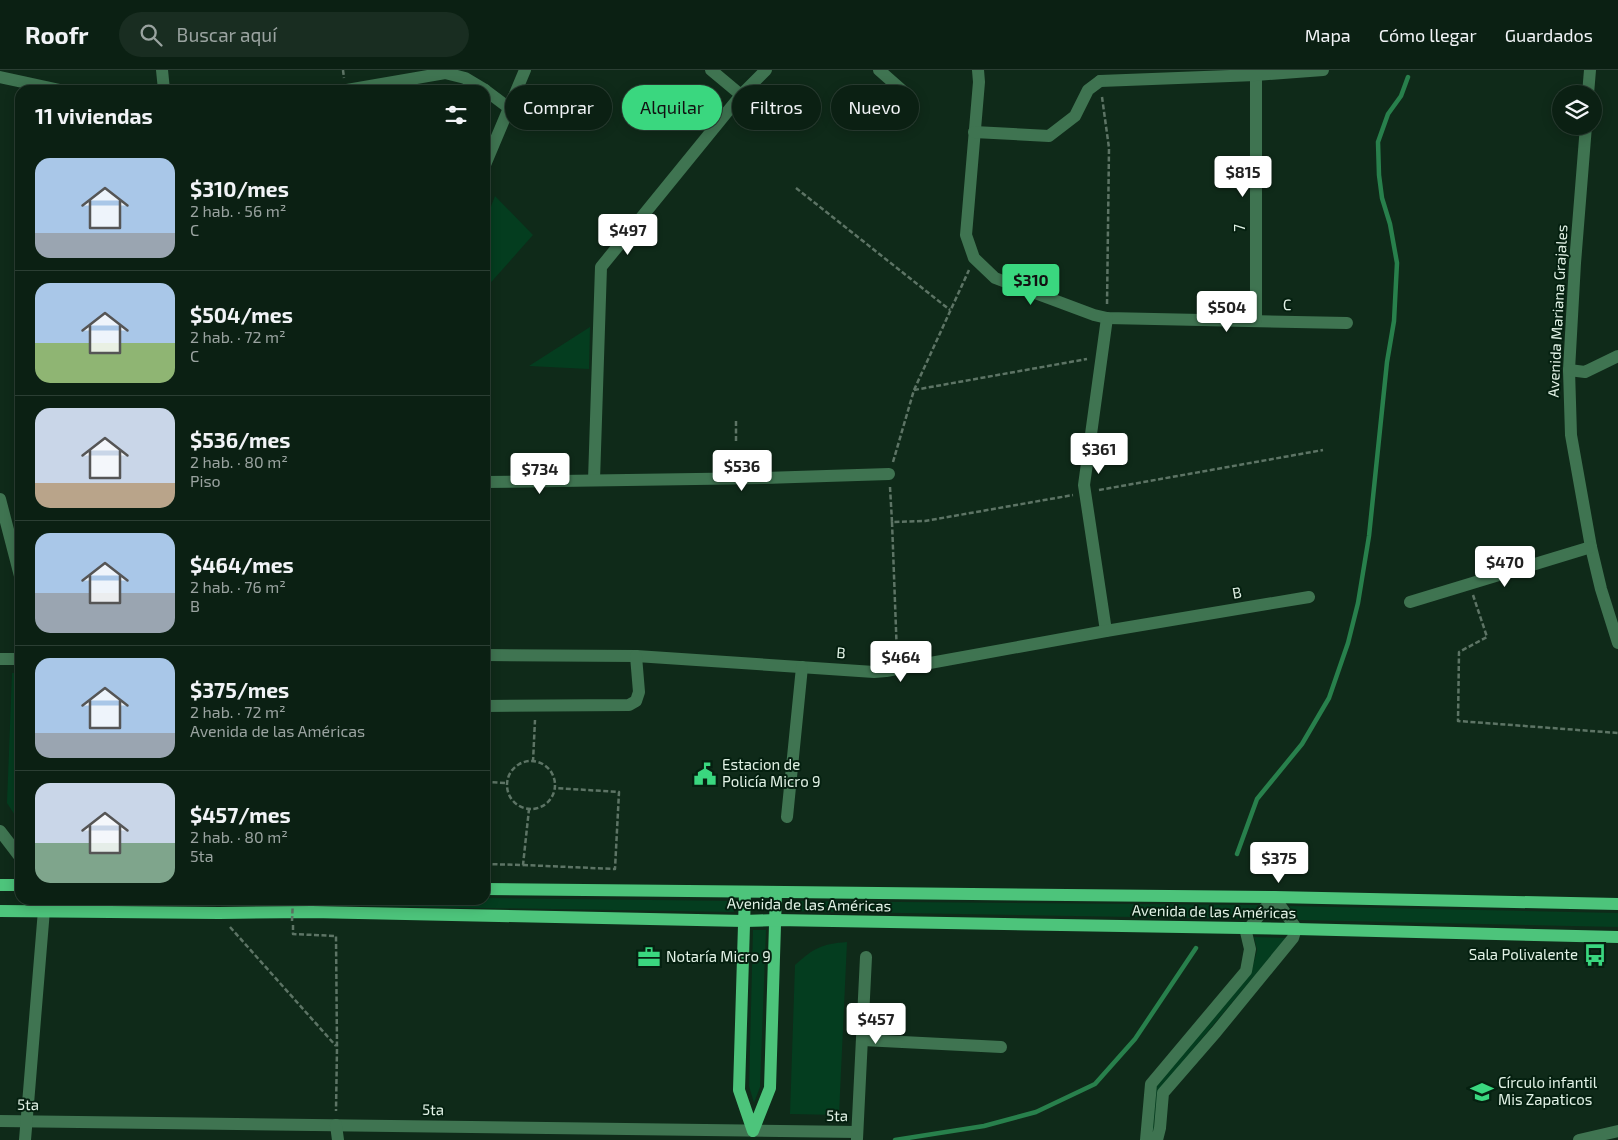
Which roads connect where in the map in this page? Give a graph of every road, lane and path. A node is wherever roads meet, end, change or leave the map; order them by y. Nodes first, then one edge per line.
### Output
1 (162, 70) edge
2 (525, 70) edge
3 (710, 70) edge
4 (766, 70) edge
5 (879, 70) edge
6 (978, 70) edge
7 (1323, 70) edge
8 (1590, 70) edge
9 (1099, 75) edge
10 (1256, 75) junction
11 (0, 77) edge
12 (37, 85) edge
13 (164, 85) edge
14 (376, 85) edge
15 (477, 85) edge
16 (519, 85) edge
17 (751, 85) edge
18 (896, 85) edge
19 (1589, 85) edge
20 (732, 88) edge
21 (490, 94) edge
22 (505, 105) edge
23 (732, 106) edge
24 (505, 118) edge
25 (974, 132) junction
26 (1585, 135) edge
27 (490, 154) edge
28 (796, 188) dead end
29 (974, 258) junction
30 (950, 310) junction
31 (1107, 318) junction
32 (1256, 320) junction
33 (1347, 323) dead end
34 (1618, 356) edge
35 (1102, 357) junction
36 (1569, 370) junction
37 (914, 390) junction
38 (736, 422) dead end
39 (736, 441) dead end
40 (889, 474) joint
41 (594, 480) junction
42 (490, 482) edge
43 (0, 499) edge
44 (892, 522) dead end
45 (1591, 547) junction
46 (15, 557) edge
47 (1470, 584) junction
48 (1309, 597) dead end
49 (1410, 602) dead end
50 (1616, 628) edge
51 (1106, 631) junction
52 (1618, 643) edge
53 (490, 655) edge
54 (636, 656) junction
55 (0, 659) edge
56 (15, 659) edge
57 (802, 666) junction
58 (898, 669) junction
59 (490, 706) edge
60 (535, 706) junction
61 (1618, 733) edge
62 (533, 762) junction
63 (490, 782) edge
64 (507, 783) junction
65 (555, 788) junction
66 (529, 809) junction
67 (787, 818) dead end
68 (0, 831) edge
69 (15, 850) edge
70 (490, 864) edge
71 (523, 865) junction
72 (0, 885) edge
73 (15, 885) edge
74 (490, 889) edge
75 (745, 892) junction
76 (776, 892) junction
77 (1274, 896) junction
78 (1618, 904) edge
79 (44, 905) edge
80 (293, 905) edge
81 (0, 911) edge
82 (218, 913) junction
83 (776, 920) junction
84 (744, 921) junction
85 (1248, 928) junction
86 (1296, 929) junction
87 (1618, 937) edge
88 (866, 957) dead end
89 (863, 1040) junction
90 (338, 1047) junction
91 (1001, 1047) dead end
92 (0, 1121) edge
93 (25, 1121) junction
94 (336, 1125) junction
95 (1618, 1131) edge
96 (753, 1136) edge
97 (857, 1136) edge
98 (25, 1140) edge
99 (338, 1140) edge
100 (1146, 1140) edge
101 (1157, 1140) edge
102 (1579, 1140) edge

1 - 13 street
2 - 16 street
3 - 20 street
4 - 17 street
5 - 18 street
6 - 25 street
7 - 10 street
8 - 19 street
9 - 10 street
9 - 25 street
9 - 31 path
10 - 32 street, 7
11 - 12 street
14 - 15 street
21 - 22 street
23 - 41 street
24 - 27 street
25 - 29 street
26 - 36 street, Avenida Mariana Grajales
28 - 30 path
29 - 30 path
29 - 31 street, C
30 - 37 path
31 - 32 street, C
31 - 35 street
32 - 33 street, C
34 - 36 street
35 - 37 path
35 - 51 street
36 - 45 street, Avenida Mariana Grajales
37 - 40 path
38 - 39 path
40 - 41 street
41 - 42 street
43 - 46 street
44 - 58 path
45 - 47 street
45 - 50 street, Avenida Mariana Grajales
47 - 49 street
47 - 61 path
48 - 51 street, B
50 - 52 street, Avenida Mariana Grajales
51 - 58 street, B
53 - 54 street, B
54 - 57 street, B
54 - 60 street
55 - 56 street
57 - 58 street, B
57 - 67 street
59 - 60 street
60 - 62 path
62 - 64 path
62 - 65 path
63 - 64 path
64 - 66 path
65 - 66 path
65 - 71 path
66 - 71 path
68 - 69 street
70 - 71 path
72 - 73 main road
74 - 75 main road, Avenida de las Américas
75 - 76 main road, Avenida de las Américas
75 - 84 main road
76 - 77 main road, Avenida de las Américas
76 - 83 main road
77 - 78 main road, Avenida de las Américas
77 - 85 street
77 - 86 street
79 - 81 main road, Avenida de las Américas
79 - 82 main road, Avenida de las Américas
79 - 93 street
80 - 90 path, bridge
82 - 84 main road, Avenida de las Américas
82 - 90 path
83 - 84 main road, Avenida de las Américas
83 - 85 main road, Avenida de las Américas
83 - 96 main road
84 - 96 main road
85 - 86 main road, Avenida de las Américas
85 - 100 street
86 - 87 main road, Avenida de las Américas
86 - 101 street
88 - 89 street
89 - 91 street
89 - 97 street
90 - 94 path
92 - 93 street, 5ta
93 - 94 street, 5ta
93 - 98 street
94 - 96 street, 5ta
94 - 99 street
95 - 102 street
96 - 97 street, 5ta

